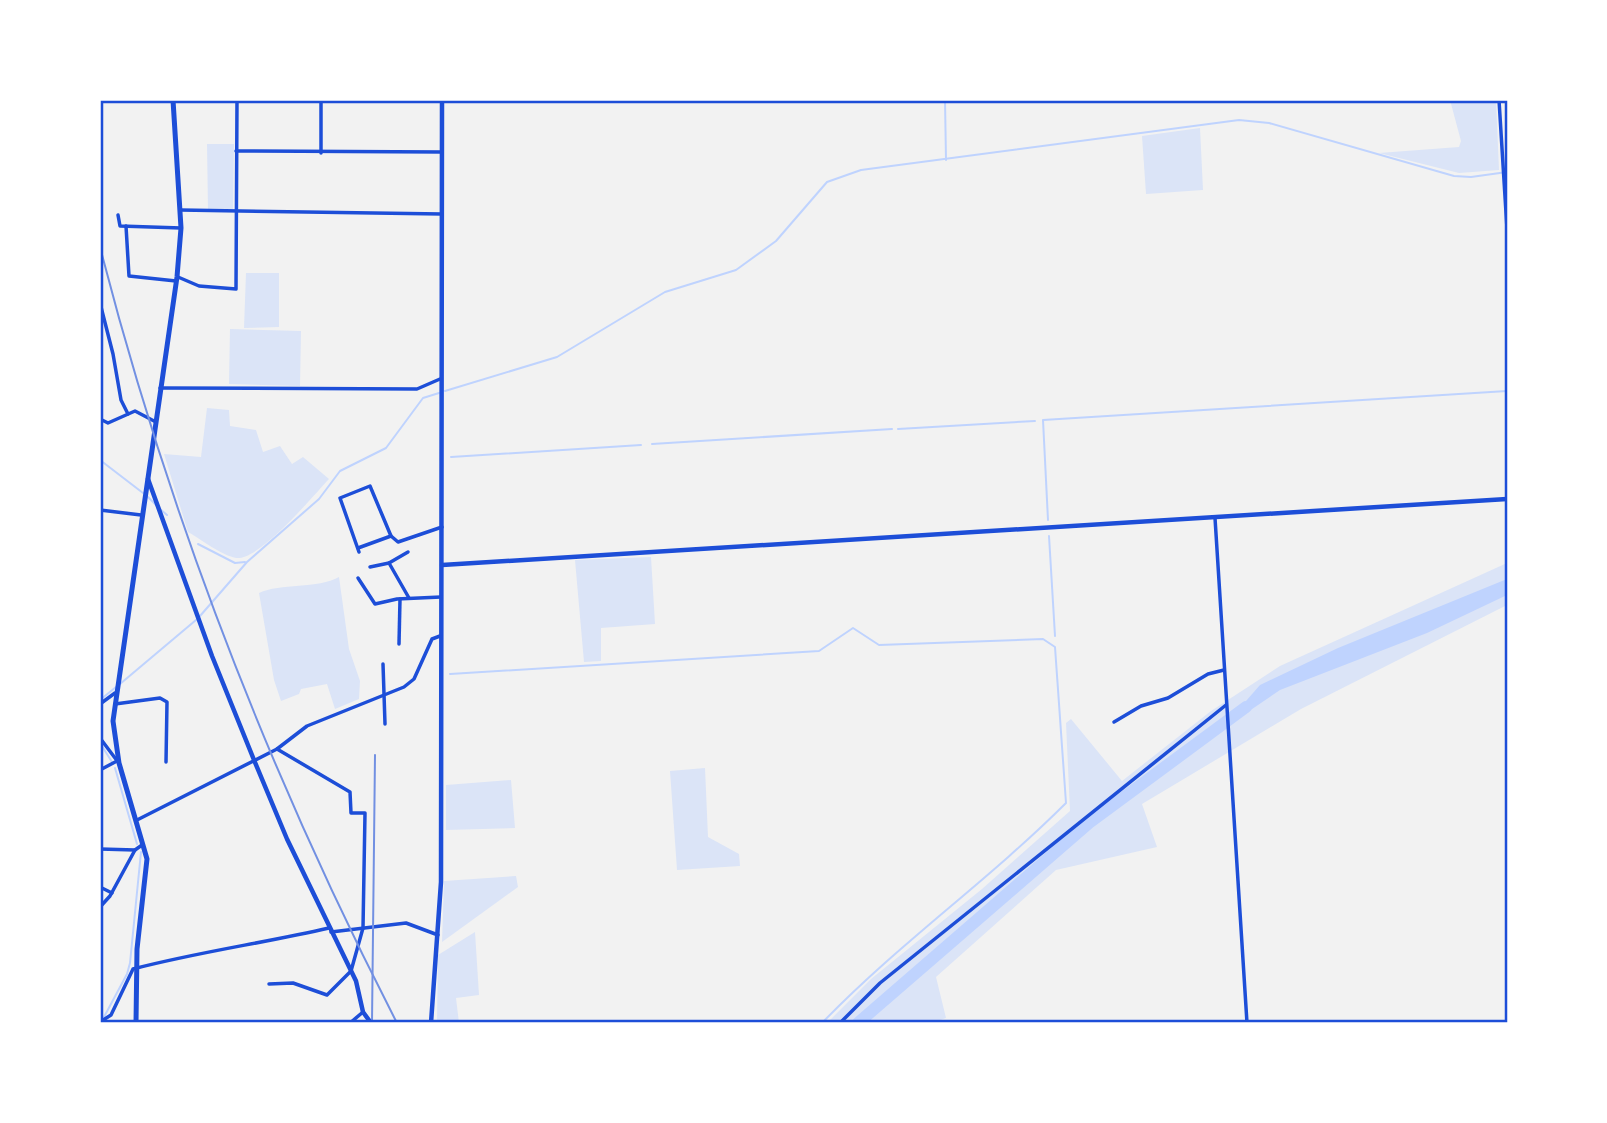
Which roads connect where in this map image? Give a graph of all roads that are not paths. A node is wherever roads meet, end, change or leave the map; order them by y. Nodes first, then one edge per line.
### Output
1 (173, 100) edge
2 (237, 100) edge
3 (321, 100) edge
4 (442, 100) edge
5 (1499, 100) edge
6 (236, 152) junction
7 (442, 152) junction
8 (321, 153) junction
9 (180, 210) junction
10 (237, 213) junction
11 (442, 214) junction
12 (118, 215) dead end
13 (126, 226) junction
14 (181, 228) junction
15 (1507, 229) edge
16 (176, 279) junction
17 (100, 303) edge
18 (440, 381) junction
19 (160, 388) junction
20 (128, 414) junction
21 (100, 419) edge
22 (154, 421) junction
23 (146, 476) junction
24 (1507, 499) edge
25 (100, 510) edge
26 (141, 515) junction
27 (1215, 518) junction
28 (442, 527) junction
29 (391, 536) junction
30 (408, 552) dead end
31 (389, 563) junction
32 (442, 565) junction
33 (370, 567) dead end
34 (358, 578) dead end
35 (441, 597) junction
36 (409, 598) junction
37 (400, 599) junction
38 (440, 636) junction
39 (399, 644) dead end
40 (383, 664) dead end
41 (1224, 670) junction
42 (115, 694) junction
43 (384, 696) junction
44 (100, 704) edge
45 (114, 704) junction
46 (1226, 705) junction
47 (1114, 722) dead end
48 (385, 724) dead end
49 (100, 738) edge
50 (277, 749) junction
51 (254, 760) junction
52 (166, 761) dead end
53 (118, 762) junction
54 (100, 770) edge
55 (137, 820) junction
56 (144, 844) junction
57 (100, 850) edge
58 (135, 850) junction
59 (100, 887) edge
60 (112, 893) junction
61 (100, 907) edge
62 (363, 928) junction
63 (330, 930) junction
64 (438, 934) junction
65 (137, 968) junction
66 (351, 971) junction
67 (269, 984) dead end
68 (363, 1012) junction
69 (100, 1022) edge
70 (136, 1023) edge
71 (350, 1023) edge
72 (371, 1023) edge
73 (431, 1023) edge
74 (840, 1023) edge
75 (1247, 1023) edge

1 - 9 main road
2 - 6 street
3 - 8 street
4 - 7 street
5 - 15 street
6 - 8 street
6 - 10 street
7 - 8 street
7 - 11 street
9 - 10 street
9 - 14 main road
10 - 11 street
10 - 16 street
11 - 18 street
12 - 13 street
13 - 14 street
13 - 16 street
14 - 16 main road
16 - 19 main road
17 - 20 street
18 - 19 street
18 - 28 street
19 - 22 main road
20 - 21 street
20 - 22 street
22 - 23 main road
23 - 26 main road
23 - 51 street
24 - 27 street
25 - 26 street
26 - 42 main road
27 - 32 street
27 - 41 street
28 - 29 street
28 - 32 street
29 - 29 street
30 - 31 street
31 - 33 street
31 - 36 street
32 - 35 street
34 - 37 street
35 - 36 street
35 - 38 street
36 - 37 street
37 - 39 street
38 - 43 street
38 - 64 street
40 - 43 street
41 - 46 street
41 - 47 street
42 - 44 street
42 - 45 main road
43 - 48 street
43 - 50 street
45 - 52 street
45 - 53 main road
46 - 74 street
46 - 75 street
49 - 53 street
50 - 51 street
50 - 62 street
51 - 55 street
51 - 63 street
53 - 54 street
53 - 55 main road
55 - 56 main road
56 - 58 street
56 - 65 main road
57 - 58 street
58 - 60 street
59 - 60 street
60 - 61 street
62 - 63 street
62 - 64 street
62 - 66 street
63 - 65 street
63 - 66 street
64 - 73 street
65 - 69 street
65 - 70 main road
66 - 67 street
66 - 68 street
68 - 71 street
68 - 72 street

